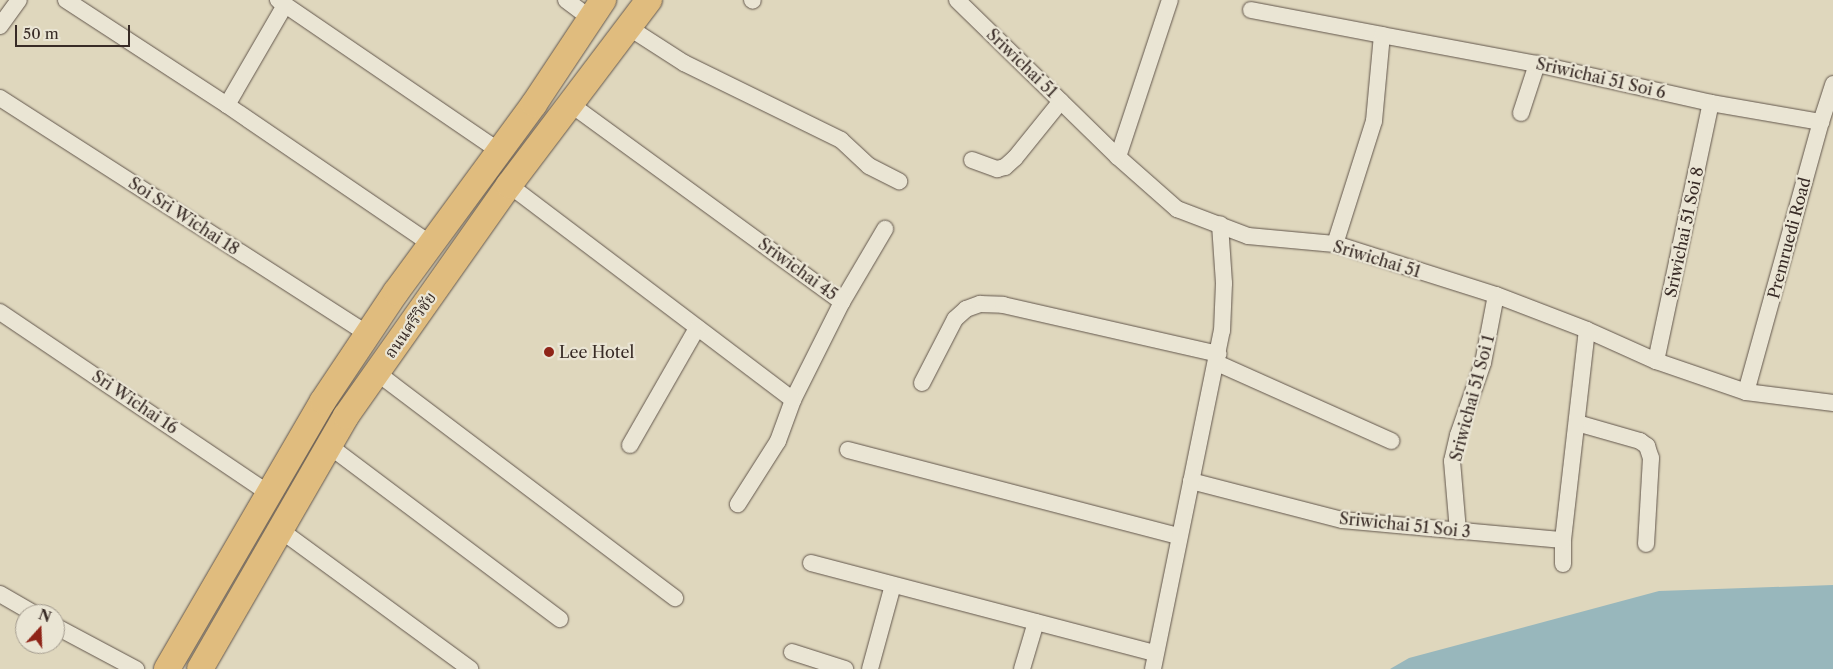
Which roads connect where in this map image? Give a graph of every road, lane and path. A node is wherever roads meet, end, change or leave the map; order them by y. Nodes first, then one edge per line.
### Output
1 (19, 0) edge
2 (66, 0) edge
3 (566, 0) edge
4 (649, 0) edge
5 (957, 0) edge
6 (1170, 0) edge
7 (282, 2) edge
8 (597, 9) edge
9 (1251, 10) dead end
10 (0, 26) edge
11 (628, 26) junction
12 (1382, 35) junction
13 (1537, 64) junction
14 (1833, 84) edge
15 (0, 98) edge
16 (1061, 101) junction
17 (569, 103) junction
18 (1711, 103) junction
19 (227, 105) junction
20 (1521, 113) dead end
21 (1821, 122) junction
22 (500, 151) junction
23 (1118, 157) junction
24 (972, 160) dead end
25 (899, 181) dead end
26 (509, 185) junction
27 (1220, 224) junction
28 (885, 229) dead end
29 (432, 244) junction
30 (1335, 244) junction
31 (1496, 296) junction
32 (842, 302) junction
33 (0, 312) edge
34 (698, 328) junction
35 (1587, 330) junction
36 (368, 334) junction
37 (1218, 359) junction
38 (1656, 361) junction
39 (376, 372) junction
40 (922, 384) dead end
41 (1746, 392) junction
42 (793, 400) junction
43 (1833, 403) edge
44 (1576, 423) junction
45 (1391, 441) dead end
46 (328, 445) junction
47 (630, 445) dead end
48 (848, 450) dead end
49 (1191, 481) junction
50 (268, 493) junction
51 (738, 504) dead end
52 (279, 529) junction
53 (1458, 531) junction
54 (1179, 536) junction
55 (1563, 540) junction
56 (1646, 544) dead end
57 (811, 563) dead end
58 (1562, 564) dead end
59 (893, 586) junction
60 (0, 594) edge
61 (675, 598) dead end
62 (17, 604) edge
63 (560, 619) dead end
64 (1036, 622) junction
65 (65, 631) edge
66 (792, 652) dead end
67 (1154, 661) edge
68 (136, 669) edge
69 (167, 669) edge
70 (200, 669) edge
71 (470, 669) edge
72 (845, 669) edge
73 (870, 669) edge
74 (1022, 669) edge

1 - 10 street
2 - 19 street
3 - 8 street
4 - 11 main road, ถนนศรีวิชัย
5 - 16 street, Sriwichai 51
6 - 23 street
7 - 19 street
7 - 22 street
8 - 22 main road, ถนนศรีวิชัย
9 - 12 street, Sriwichai 51 Soi 6
11 - 17 main road, ถนนศรีวิชัย
11 - 25 street
12 - 13 street, Sriwichai 51 Soi 6
12 - 30 street
13 - 18 street, Sriwichai 51 Soi 6
13 - 20 street
14 - 21 street, Premruedi Road
15 - 36 street, Soi Sri Wichai 18
16 - 23 street, Sriwichai 51
16 - 24 street
17 - 26 main road, ถนนศรีวิชัย
17 - 32 street, Sriwichai 45
18 - 21 street, Sriwichai 51 Soi 6
18 - 38 street, Sriwichai 51 Soi 8
19 - 29 street
21 - 41 street, Premruedi Road
22 - 29 main road, ถนนศรีวิชัย
23 - 27 street, Sriwichai 51
26 - 34 street
26 - 39 main road, ถนนศรีวิชัย
27 - 30 street, Sriwichai 51
27 - 37 street
28 - 32 street
29 - 36 main road, ถนนศรีวิชัย
30 - 31 street, Sriwichai 51
31 - 35 street, Sriwichai 51
31 - 53 street, Sriwichai 51 Soi 1
32 - 42 street, Sriwichai 45
33 - 50 street, Sri Wichai 16
34 - 42 street
34 - 47 street
35 - 38 street, Sriwichai 51
35 - 44 street
36 - 50 main road, ถนนศรีวิชัย
37 - 40 street
37 - 45 street
37 - 49 street
38 - 41 street, Sriwichai 51
39 - 46 main road, ถนนศรีวิชัย
39 - 61 street
41 - 43 street, Sriwichai 51
42 - 51 street, Sriwichai 45
44 - 55 street
44 - 56 street
46 - 52 main road, ถนนศรีวิชัย
46 - 63 street
48 - 54 street
49 - 53 street, Sriwichai 51 Soi 3
49 - 54 street
50 - 69 main road, ถนนศรีวิชัย
52 - 70 main road, ถนนศรีวิชัย
52 - 71 street
53 - 55 street, Sriwichai 51 Soi 3
54 - 67 street
55 - 58 street
57 - 59 street
59 - 64 street
59 - 73 street
60 - 62 street
64 - 67 street
64 - 74 street
65 - 68 street
66 - 72 street

